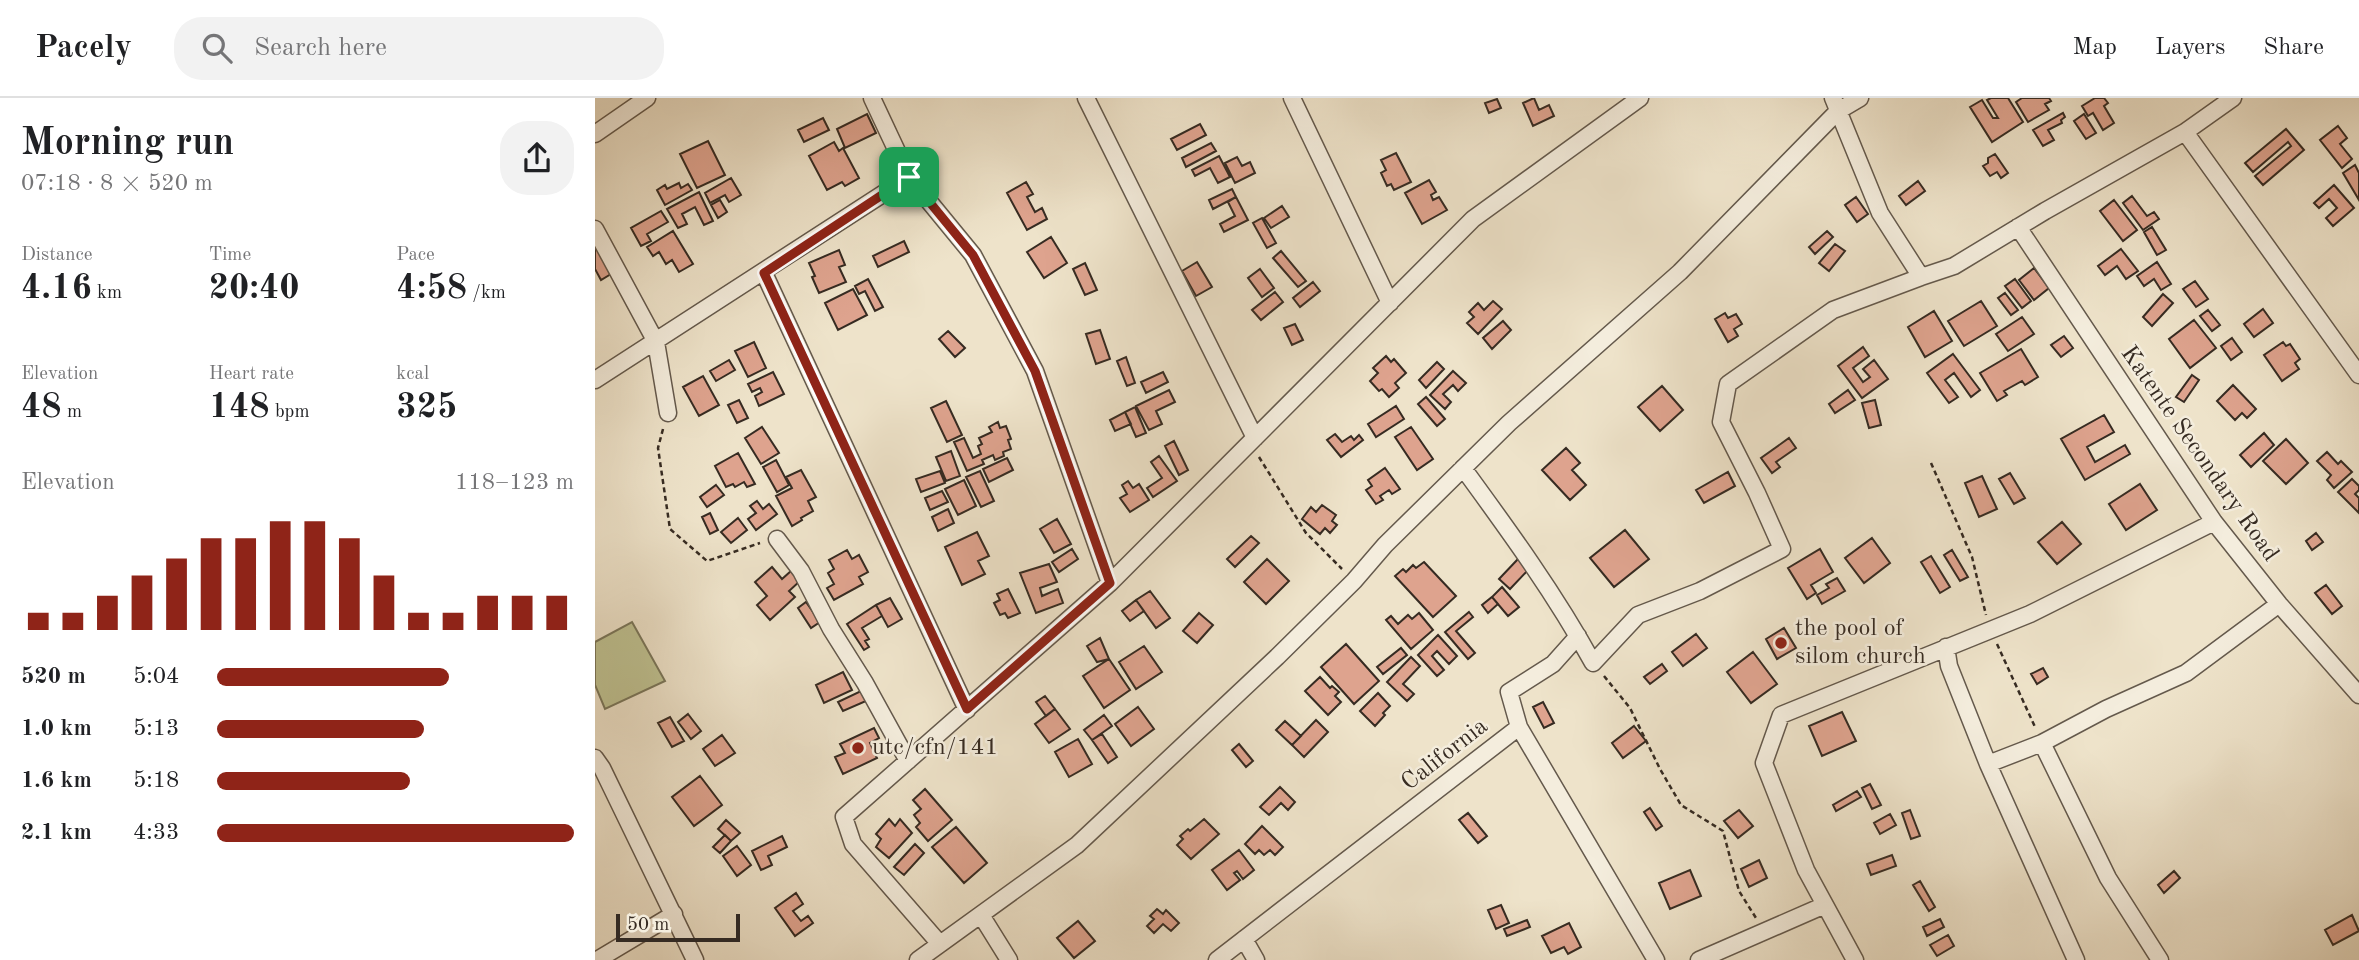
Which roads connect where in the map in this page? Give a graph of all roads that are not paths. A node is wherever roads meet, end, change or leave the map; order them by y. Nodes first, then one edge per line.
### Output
1 (647, 98) edge
2 (872, 98) edge
3 (1086, 98) edge
4 (1292, 98) edge
5 (1638, 98) edge
6 (1860, 98) edge
7 (2233, 98) edge
8 (1836, 104) edge
9 (2185, 132) junction
10 (595, 134) edge
11 (909, 177) junction
12 (2018, 227) junction
13 (595, 229) edge
14 (764, 273) junction
15 (1921, 277) junction
16 (1390, 303) junction
17 (656, 342) junction
18 (2359, 375) edge
19 (595, 380) edge
20 (669, 412) road end
21 (1252, 440) junction
22 (1463, 468) junction
23 (2214, 522) junction
24 (777, 539) road end
25 (1110, 583) junction
26 (2279, 604) junction
27 (1578, 636) junction
28 (1946, 647) junction
29 (2359, 695) edge
30 (967, 709) junction
31 (1519, 727) junction
32 (2042, 743) junction
33 (595, 758) edge
34 (908, 761) junction
35 (1988, 764) junction
36 (1825, 905) junction
37 (674, 915) junction
38 (981, 915) junction
39 (1244, 939) junction
40 (940, 944) junction
41 (597, 960) edge
42 (695, 960) edge
43 (918, 960) edge
44 (1009, 960) edge
45 (1217, 960) edge
46 (1256, 960) edge
47 (1657, 960) edge
48 (1699, 960) edge
49 (1855, 960) edge
50 (2076, 960) edge
51 (2159, 960) edge

1 - 10 street
2 - 11 street
3 - 21 street
4 - 16 street
5 - 16 street
6 - 8 street
7 - 9 street
8 - 15 street
8 - 22 street
9 - 12 street
9 - 18 street
11 - 14 street
11 - 25 street
12 - 15 street
12 - 23 street, Katente Secondary Road
13 - 17 street
14 - 17 street
14 - 30 street
15 - 27 street
16 - 21 street
17 - 19 street
17 - 20 street
21 - 25 street
22 - 27 street
22 - 38 street
23 - 26 street, Katente Secondary Road
23 - 28 street
24 - 34 street
25 - 30 street
26 - 29 street, Katente Secondary Road
26 - 32 street
27 - 31 street
28 - 35 street
28 - 36 street
30 - 34 street
31 - 39 street, California
31 - 47 street, California
32 - 35 street
32 - 51 street
33 - 37 street
34 - 40 street
35 - 50 street
36 - 48 street
36 - 49 street
37 - 41 street
37 - 42 street
38 - 40 street
38 - 44 street
39 - 45 street, California
39 - 46 street
40 - 43 street

